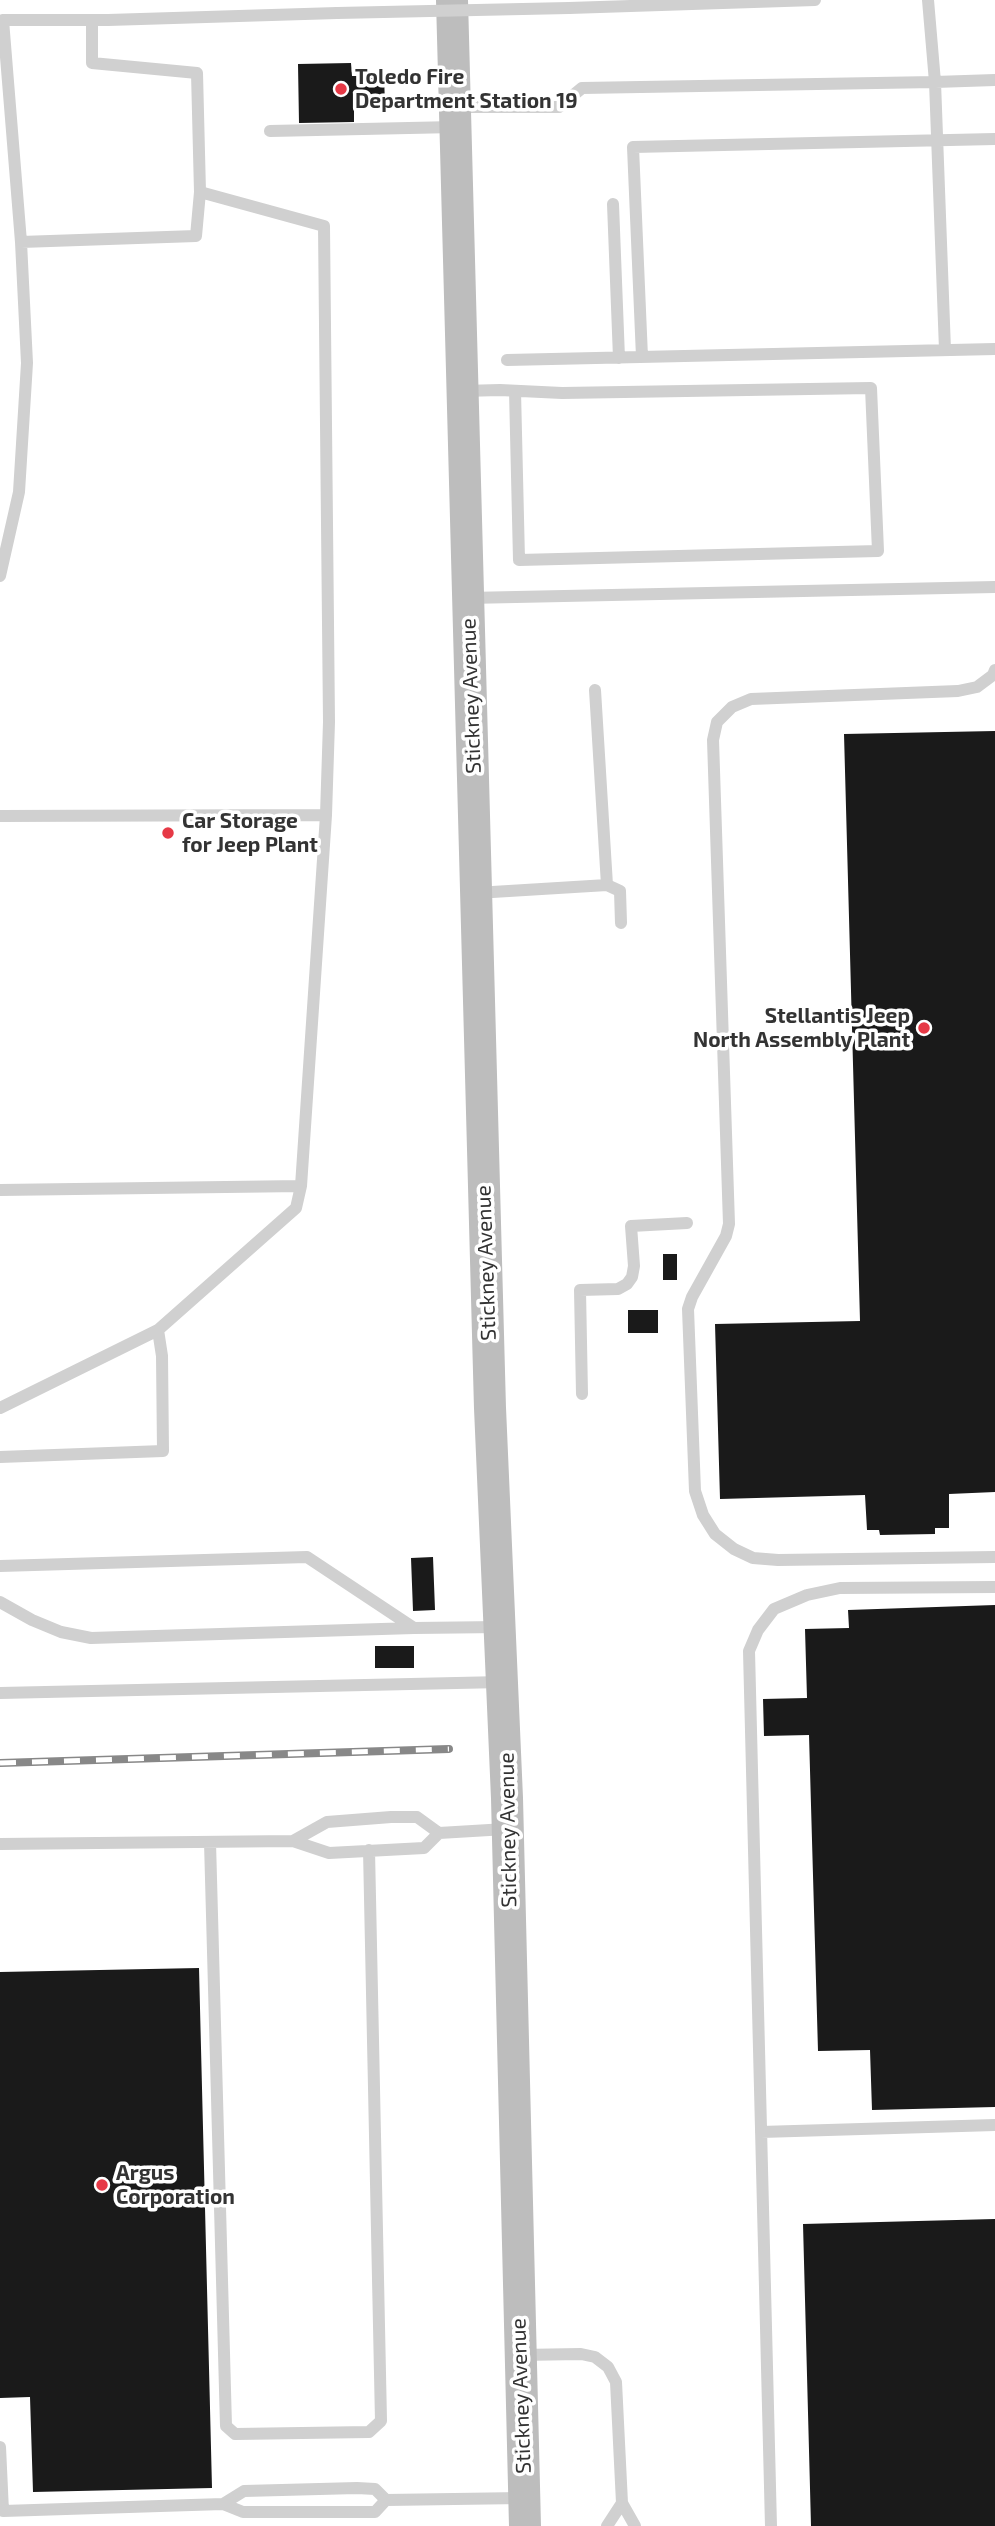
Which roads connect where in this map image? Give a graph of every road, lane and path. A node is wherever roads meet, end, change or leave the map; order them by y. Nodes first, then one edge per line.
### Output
1 (452, 0) edge
2 (815, 0) edge
3 (928, 0) edge
4 (92, 20) junction
5 (995, 80) edge
6 (935, 82) junction
7 (455, 117) junction
8 (270, 131) dead end
9 (995, 139) edge
10 (937, 140) junction
11 (200, 192) junction
12 (613, 204) dead end
13 (21, 242) junction
14 (995, 349) edge
15 (945, 350) junction
16 (642, 357) junction
17 (620, 358) junction
18 (506, 360) dead end
19 (462, 391) junction
20 (515, 391) junction
21 (0, 576) edge
22 (995, 587) edge
23 (468, 598) junction
24 (995, 670) edge
25 (595, 690) dead end
26 (326, 815) junction
27 (0, 816) edge
28 (607, 885) junction
29 (476, 893) junction
30 (621, 923) dead end
31 (301, 1186) junction
32 (0, 1190) edge
33 (687, 1223) dead end
34 (158, 1330) junction
35 (582, 1394) dead end
36 (0, 1408) edge
37 (0, 1457) edge
38 (995, 1557) edge
39 (0, 1560) edge
40 (0, 1566) edge
41 (995, 1587) edge
42 (0, 1602) edge
43 (500, 1627) junction
44 (414, 1629) junction
45 (503, 1682) junction
46 (0, 1693) edge
47 (508, 1829) junction
48 (439, 1833) junction
49 (293, 1841) junction
50 (210, 1842) junction
51 (0, 1844) edge
52 (369, 1850) junction
53 (995, 2125) edge
54 (761, 2132) junction
55 (520, 2355) junction
56 (0, 2447) edge
57 (386, 2500) junction
58 (622, 2503) junction
59 (223, 2504) junction
60 (525, 2512) edge
61 (607, 2526) edge
62 (635, 2526) edge
63 (771, 2526) edge

1 - 7 street, Stickney Avenue
2 - 4 lane, bridge
3 - 6 lane
4 - 11 lane
4 - 13 lane
5 - 6 lane
6 - 7 lane
6 - 10 lane
7 - 8 lane
7 - 19 street, Stickney Avenue
9 - 10 lane
10 - 15 lane
10 - 16 lane
11 - 13 lane
11 - 26 lane
12 - 17 lane
13 - 21 lane
14 - 15 lane
15 - 16 lane
16 - 17 lane
17 - 18 lane
19 - 20 lane
19 - 23 street, Stickney Avenue
20 - 20 lane
22 - 23 lane
23 - 29 street, Stickney Avenue
24 - 38 lane
25 - 28 lane
26 - 27 lane
26 - 31 lane
28 - 29 lane
28 - 30 lane
29 - 43 street, Stickney Avenue
31 - 32 lane
31 - 34 lane
33 - 35 lane
34 - 36 lane
34 - 37 lane
39 - 40 lane
40 - 44 lane
41 - 54 lane
42 - 44 lane
43 - 44 lane
43 - 45 street, Stickney Avenue
45 - 46 lane
45 - 47 street, Stickney Avenue
47 - 48 lane
47 - 55 street, Stickney Avenue
48 - 49 lane
48 - 52 lane
49 - 50 lane
49 - 52 lane
50 - 51 lane
50 - 52 lane
53 - 54 lane
54 - 63 lane
55 - 58 lane
55 - 60 street, Stickney Avenue
56 - 59 lane
57 - 59 lane
57 - 59 lane
57 - 60 lane
58 - 61 lane
58 - 62 lane

